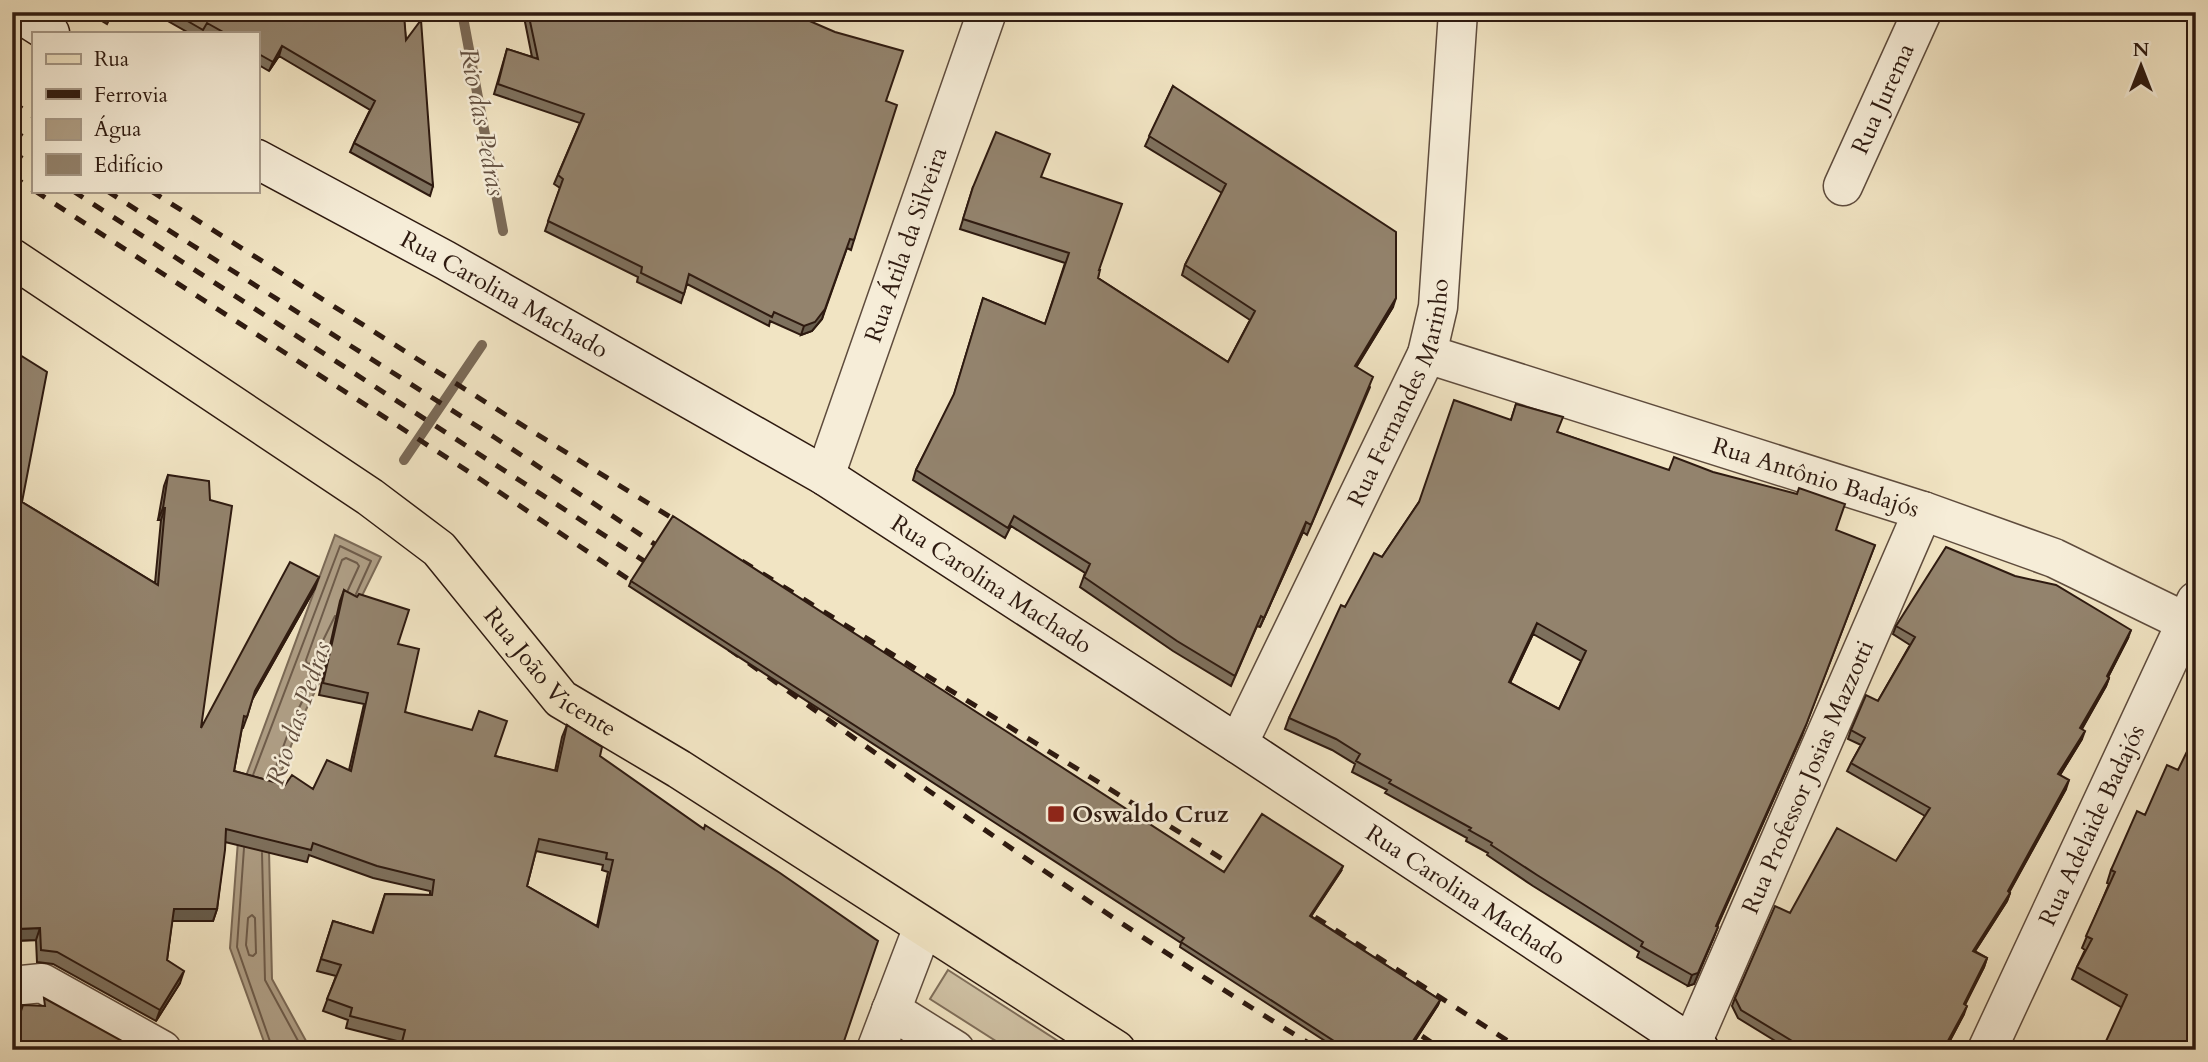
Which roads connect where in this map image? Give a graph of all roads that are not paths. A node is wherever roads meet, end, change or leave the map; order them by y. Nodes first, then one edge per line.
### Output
1 (17, 12) edge
2 (987, 12) edge
3 (1458, 12) edge
4 (1922, 12) edge
5 (48, 32) edge
6 (259, 160) edge
7 (1843, 186) dead end
8 (12, 258) edge
9 (1427, 354) junction
10 (825, 477) junction
11 (1923, 511) junction
12 (2193, 616) edge
13 (1238, 744) junction
14 (923, 927) junction
15 (12, 955) edge
16 (27, 985) edge
17 (891, 1010) junction
18 (1696, 1047) edge
19 (162, 1050) edge
20 (876, 1050) edge
21 (955, 1050) edge
22 (1116, 1050) edge
23 (1987, 1050) edge

1 - 5 street
2 - 10 street, Rua Átila da Silveira
3 - 9 street, Rua Fernandes Marinho
4 - 7 street, Rua Jurema
6 - 10 street, Rua Carolina Machado
8 - 14 main road, Rua João Vicente
9 - 11 street, Rua Antônio Badajós
9 - 13 street, Rua Fernandes Marinho
10 - 13 street, Rua Carolina Machado
11 - 12 street, Rua Antônio Badajós
11 - 18 street, Rua Professor Josias Mazzotti
12 - 23 street, Rua Adelaide Badajós
13 - 18 street, Rua Carolina Machado
14 - 17 street
14 - 22 main road, Rua João Vicente
15 - 16 street
16 - 19 street
17 - 20 street
17 - 21 street

